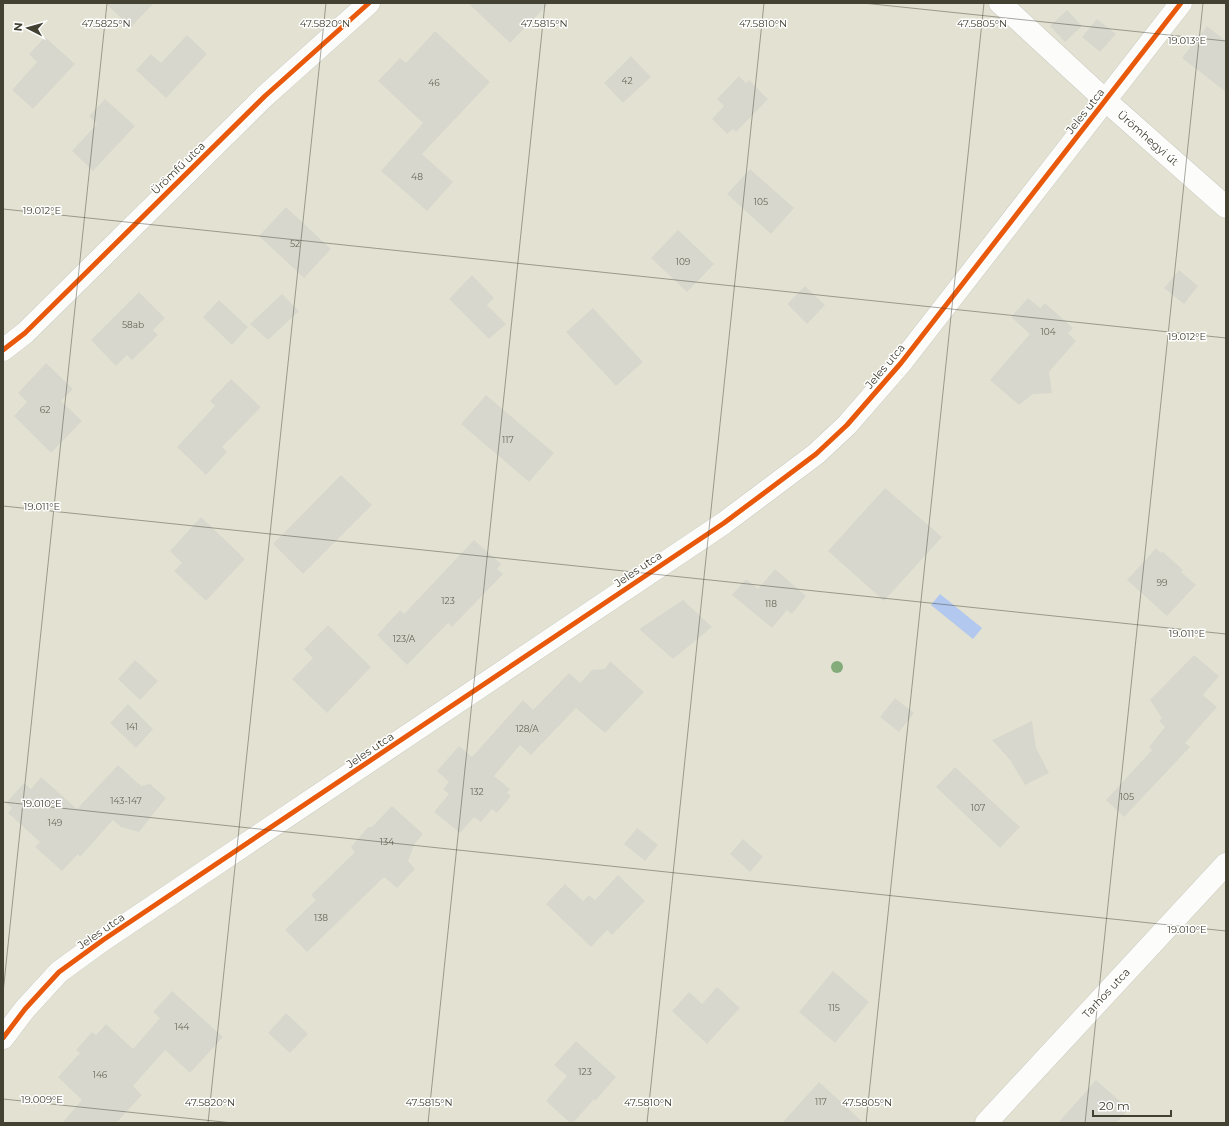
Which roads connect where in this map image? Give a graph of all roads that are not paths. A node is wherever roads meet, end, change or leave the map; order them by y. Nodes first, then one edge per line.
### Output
1 (369, 3) edge
2 (1000, 3) edge
3 (1181, 3) edge
4 (1105, 100) junction
5 (1226, 207) edge
6 (3, 350) edge
7 (1226, 864) edge
8 (3, 1038) edge
9 (986, 1123) edge

1 - 6 street, Ürömfű utca
2 - 4 street, Ürömhegyi út
3 - 4 street, Jeles utca
4 - 5 street, Ürömhegyi út
4 - 8 street, Jeles utca
7 - 9 street, Tarhos utca

